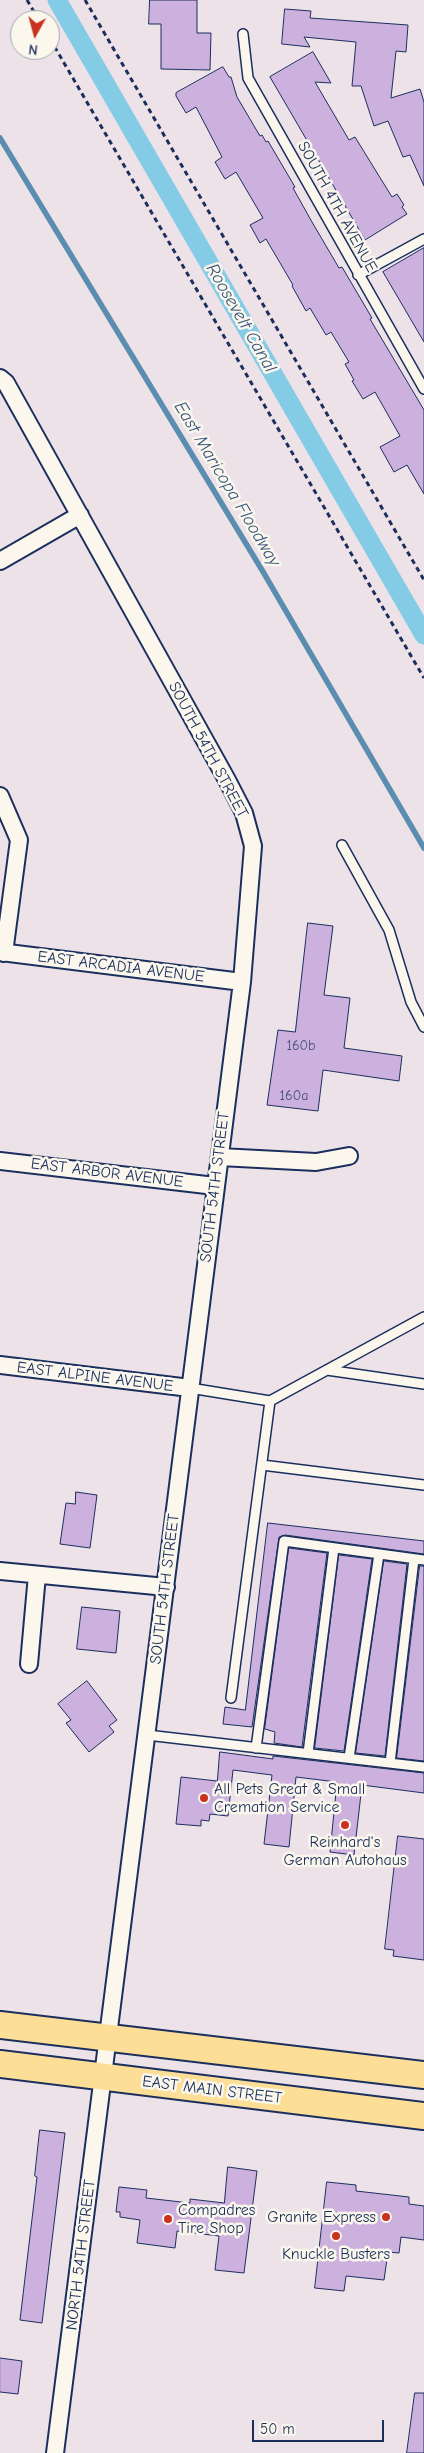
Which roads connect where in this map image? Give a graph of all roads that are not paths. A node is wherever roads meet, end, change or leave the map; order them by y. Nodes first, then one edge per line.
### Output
1 (243, 34) dead end
2 (424, 239) edge
3 (358, 275) junction
4 (0, 378) edge
5 (424, 389) edge
6 (80, 515) junction
7 (0, 561) edge
8 (0, 796) edge
9 (342, 845) dead end
10 (2, 952) edge
11 (242, 982) junction
12 (424, 1027) edge
13 (350, 1156) dead end
14 (220, 1157) junction
15 (0, 1161) edge
16 (215, 1186) junction
17 (424, 1317) edge
18 (0, 1365) edge
19 (327, 1370) junction
20 (424, 1384) edge
21 (190, 1388) junction
22 (270, 1401) junction
23 (262, 1465) junction
24 (424, 1485) edge
25 (334, 1548) junction
26 (379, 1554) junction
27 (414, 1559) junction
28 (424, 1560) edge
29 (0, 1571) edge
30 (37, 1575) junction
31 (166, 1587) junction
32 (29, 1664) dead end
33 (231, 1698) dead end
34 (147, 1735) junction
35 (256, 1748) junction
36 (308, 1753) junction
37 (349, 1758) junction
38 (390, 1763) junction
39 (424, 1767) edge
40 (0, 2025) edge
41 (106, 2057) junction
42 (0, 2064) edge
43 (424, 2075) edge
44 (424, 2116) edge
45 (55, 2453) edge

1 - 3 lane, SOUTH 4TH AVENUE
2 - 3 lane
3 - 5 lane, SOUTH 4TH AVENUE
4 - 6 street, SOUTH 54TH STREET
6 - 7 street
6 - 11 street, SOUTH 54TH STREET
8 - 10 street
9 - 12 lane
10 - 11 street, EAST ARCADIA AVENUE
11 - 14 street, SOUTH 54TH STREET
13 - 14 street
14 - 16 street, SOUTH 54TH STREET
15 - 16 street, EAST ARBOR AVENUE
16 - 21 street, SOUTH 54TH STREET
17 - 19 lane
18 - 21 street, EAST ALPINE AVENUE
19 - 20 lane
19 - 22 lane
21 - 22 lane
21 - 31 street, SOUTH 54TH STREET
22 - 23 lane
23 - 24 lane
23 - 33 lane
25 - 26 lane
25 - 35 lane
25 - 36 lane
26 - 27 lane
26 - 37 lane
27 - 28 lane
27 - 38 lane
29 - 30 street
30 - 31 street
30 - 32 street
31 - 34 street, SOUTH 54TH STREET
34 - 35 lane
34 - 41 street, SOUTH 54TH STREET
35 - 36 lane
36 - 37 lane
37 - 38 lane
38 - 39 lane
40 - 41 main road, EAST MAIN STREET
41 - 42 main road, EAST MAIN STREET
41 - 43 main road, EAST MAIN STREET
41 - 44 main road, EAST MAIN STREET
41 - 45 street, NORTH 54TH STREET

